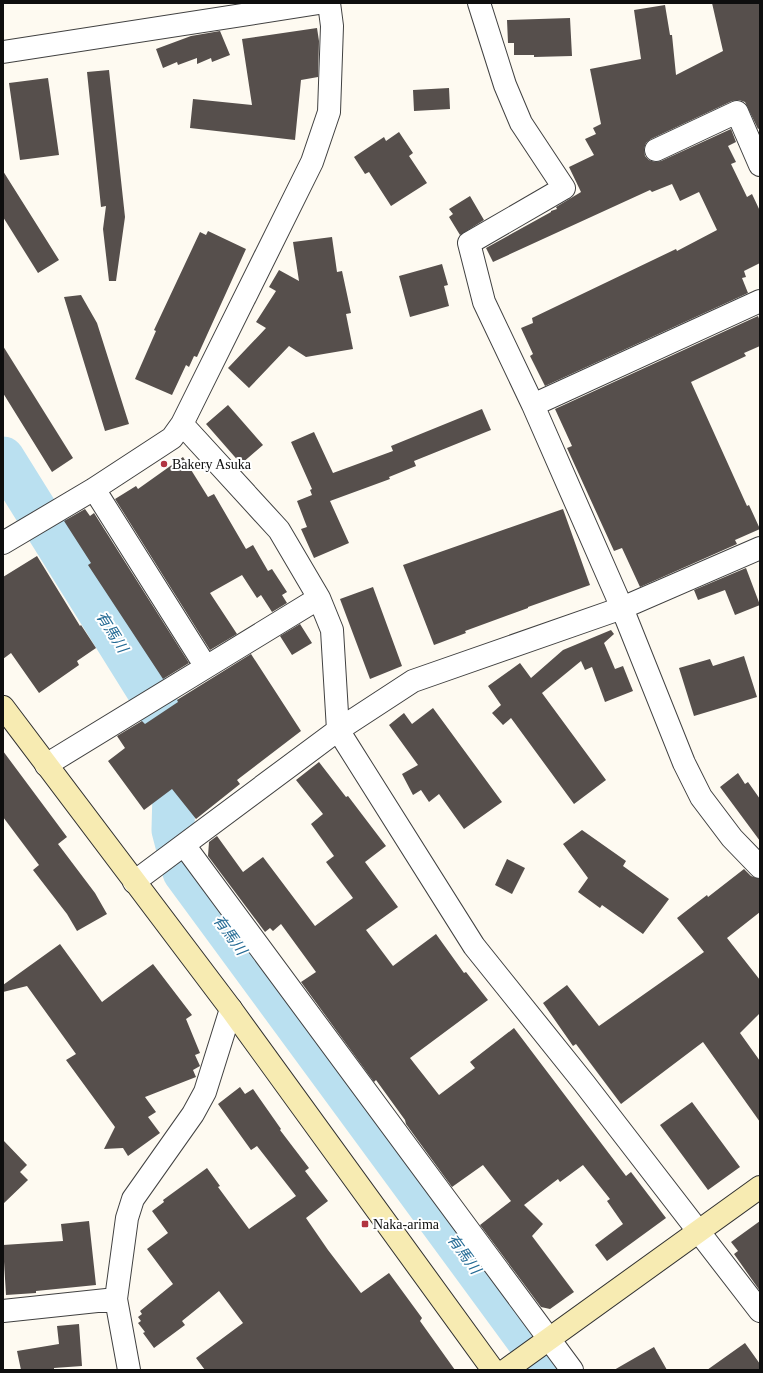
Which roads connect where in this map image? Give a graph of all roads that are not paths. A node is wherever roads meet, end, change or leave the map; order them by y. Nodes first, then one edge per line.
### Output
1 (319, 3) edge
2 (329, 3) edge
3 (479, 3) edge
4 (3, 52) edge
5 (656, 150) dead end
6 (760, 165) edge
7 (760, 301) edge
8 (534, 405) junction
9 (182, 424) junction
10 (94, 489) junction
11 (3, 543) edge
12 (760, 548) edge
13 (319, 598) junction
14 (622, 608) junction
15 (206, 667) junction
16 (4, 709) edge
17 (338, 730) junction
18 (46, 764) junction
19 (183, 845) junction
20 (760, 867) edge
21 (135, 881) junction
22 (231, 1009) junction
23 (760, 1187) edge
24 (699, 1232) junction
25 (116, 1299) junction
26 (3, 1311) edge
27 (760, 1311) edge
28 (539, 1346) junction
29 (129, 1370) edge
30 (493, 1370) edge
31 (506, 1370) edge
32 (572, 1370) edge

1 - 4 street
2 - 9 street
3 - 8 street
5 - 6 street
7 - 8 street
8 - 14 street
9 - 10 street
9 - 13 street
10 - 11 street
10 - 15 street
12 - 14 street
13 - 15 street
13 - 17 street
14 - 17 street
14 - 20 street
15 - 18 street
16 - 18 street
17 - 19 street
17 - 24 street
18 - 21 street
19 - 21 street
19 - 28 street
21 - 22 street
22 - 25 street
22 - 30 street
23 - 24 street
24 - 27 street
24 - 28 street
25 - 26 street
25 - 29 street
28 - 31 street
28 - 32 street

